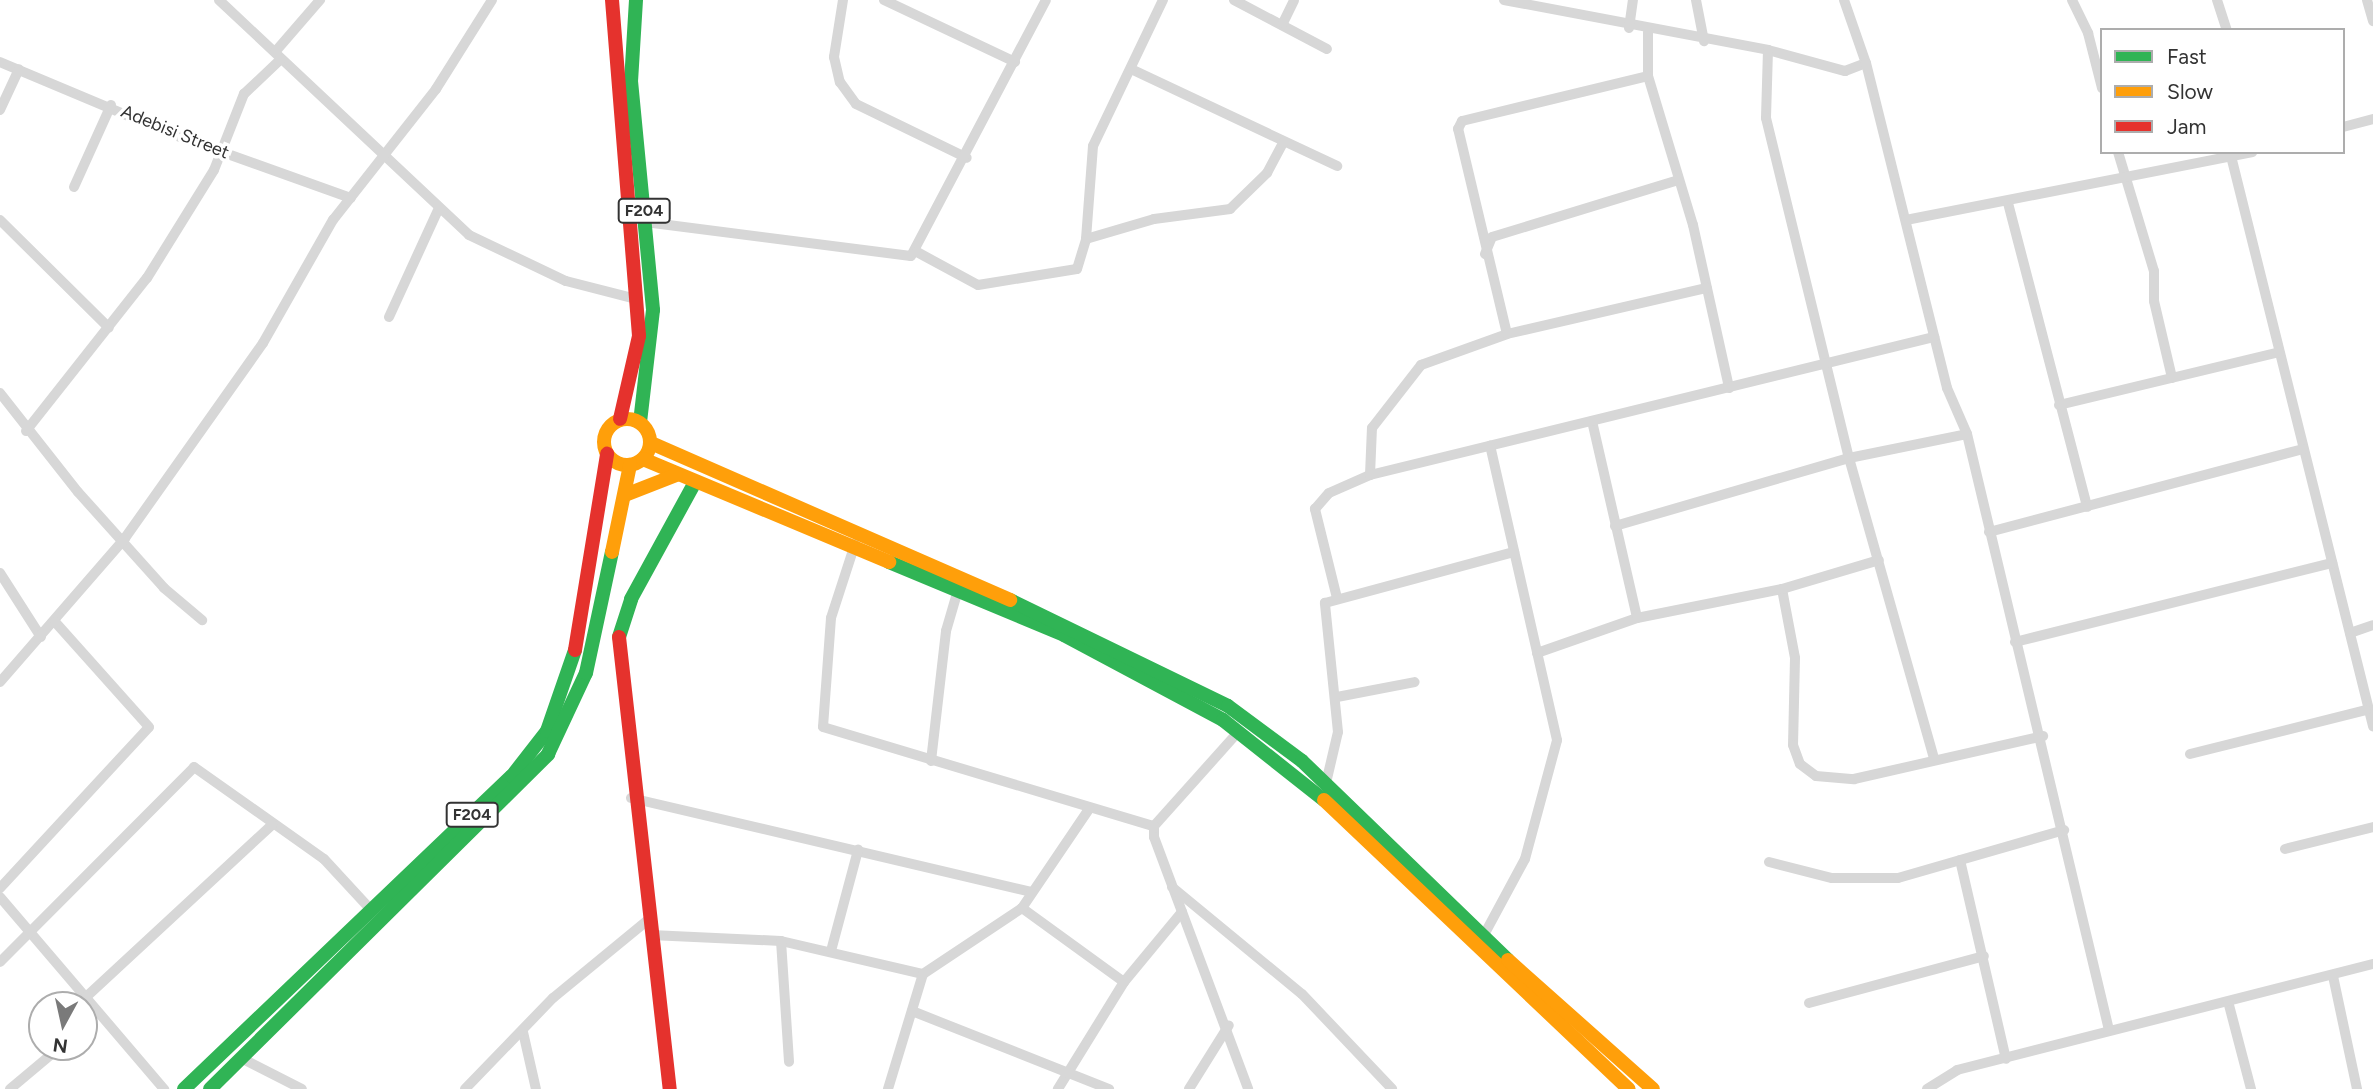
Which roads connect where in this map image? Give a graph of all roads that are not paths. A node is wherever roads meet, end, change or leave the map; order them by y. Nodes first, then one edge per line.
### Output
1 (219, 0) edge
2 (320, 0) edge
3 (492, 0) edge
4 (604, 0) edge
5 (612, 0) edge
6 (636, 0) edge
7 (842, 0) edge
8 (884, 0) edge
9 (1046, 0) edge
10 (1163, 0) edge
11 (1234, 0) edge
12 (1294, 0) edge
13 (1504, 0) edge
14 (1633, 0) edge
15 (1696, 0) edge
16 (1844, 0) edge
17 (2072, 0) edge
18 (2217, 0) edge
19 (2367, 0) edge
20 (2373, 21) edge
21 (1283, 23) junction
22 (1629, 28) junction
23 (2226, 28) edge
24 (1648, 32) junction
25 (1704, 41) junction
26 (612, 48) junction
27 (1327, 49) dead end
28 (1768, 50) junction
29 (278, 56) junction
30 (0, 62) edge
31 (1015, 62) junction
32 (1866, 63) junction
33 (19, 69) junction
34 (1131, 69) junction
35 (1648, 76) junction
36 (2100, 80) edge
37 (111, 106) junction
38 (0, 110) edge
39 (2373, 119) edge
40 (2345, 126) edge
41 (1283, 143) junction
42 (221, 153) junction
43 (2119, 154) edge
44 (2221, 154) edge
45 (2230, 154) edge
46 (967, 158) junction
47 (381, 159) junction
48 (1336, 166) dead end
49 (2127, 175) junction
50 (1679, 180) junction
51 (74, 187) dead end
52 (351, 198) junction
53 (2008, 202) junction
54 (439, 210) junction
55 (0, 220) edge
56 (1906, 220) junction
57 (645, 222) junction
58 (1086, 239) junction
59 (917, 252) junction
60 (1485, 254) junction
61 (651, 275) junction
62 (635, 278) junction
63 (1707, 288) junction
64 (636, 299) junction
65 (389, 317) dead end
66 (109, 328) junction
67 (1507, 334) junction
68 (1934, 337) junction
69 (2279, 352) junction
70 (1827, 361) junction
71 (2172, 378) junction
72 (1729, 388) junction
73 (0, 393) edge
74 (2059, 404) junction
75 (620, 419) junction
76 (1592, 421) junction
77 (640, 422) junction
78 (26, 431) junction
79 (1968, 434) junction
80 (650, 443) junction
81 (1490, 446) junction
82 (2304, 449) junction
83 (607, 453) junction
84 (1849, 458) junction
85 (636, 462) junction
86 (676, 475) junction
87 (1370, 475) junction
88 (695, 482) junction
89 (625, 495) junction
90 (2087, 507) junction
91 (1615, 526) junction
92 (1989, 532) junction
93 (125, 538) junction
94 (855, 544) junction
95 (1514, 552) junction
96 (1879, 560) junction
97 (2332, 563) junction
98 (0, 573) edge
99 (1782, 589) junction
100 (958, 590) junction
101 (1337, 598) junction
102 (1637, 618) junction
103 (202, 620) dead end
104 (55, 622) junction
105 (2373, 625) edge
106 (2350, 633) junction
107 (41, 637) junction
108 (2015, 642) junction
109 (1537, 653) junction
110 (0, 682) edge
111 (1415, 682) dead end
112 (1337, 697) junction
113 (2366, 710) junction
114 (2373, 726) edge
115 (1239, 731) junction
116 (2043, 736) junction
117 (2190, 754) dead end
118 (1934, 759) junction
119 (930, 761) junction
120 (1326, 783) junction
121 (631, 798) junction
122 (1089, 809) junction
123 (272, 825) junction
124 (1154, 826) junction
125 (2373, 827) edge
126 (2064, 830) junction
127 (2285, 849) dead end
128 (858, 850) junction
129 (1960, 860) junction
130 (1769, 862) dead end
131 (1172, 887) junction
132 (0, 888) edge
133 (1032, 892) junction
134 (0, 897) edge
135 (1021, 908) junction
136 (372, 911) junction
137 (1182, 912) junction
138 (648, 920) junction
139 (27, 931) junction
140 (1485, 934) junction
141 (651, 935) junction
142 (781, 942) junction
143 (831, 951) junction
144 (1984, 956) junction
145 (0, 962) edge
146 (2373, 964) edge
147 (923, 974) junction
148 (2333, 976) junction
149 (1124, 982) junction
150 (79, 991) edge
151 (93, 991) edge
152 (1810, 1003) dead end
153 (2230, 1005) junction
154 (912, 1011) junction
155 (98, 1013) edge
156 (1229, 1025) junction
157 (2109, 1030) junction
158 (523, 1032) junction
159 (243, 1059) junction
160 (2006, 1059) junction
161 (43, 1061) edge
162 (789, 1062) dead end
163 (1066, 1071) junction
164 (10, 1089) edge
165 (164, 1089) edge
166 (184, 1089) edge
167 (210, 1089) edge
168 (302, 1089) edge
169 (465, 1089) edge
170 (536, 1089) edge
171 (670, 1089) edge
172 (888, 1089) edge
173 (1058, 1089) edge
174 (1109, 1089) edge
175 (1189, 1089) edge
176 (1248, 1089) edge
177 (1392, 1089) edge
178 (1629, 1089) edge
179 (1653, 1089) edge
180 (1927, 1089) edge
181 (2251, 1089) edge
182 (2357, 1089) edge

1 - 29 street
2 - 29 street
3 - 47 street
4 - 26 main road
5 - 26 main road, F204
6 - 57 main road, F204
7 - 46 street
8 - 31 street
9 - 31 street
10 - 34 street
11 - 21 street
12 - 21 street
13 - 22 street
14 - 22 street
15 - 25 street
16 - 32 street
17 - 36 street
18 - 23 street
19 - 20 street
21 - 27 street
22 - 24 street
24 - 25 street
24 - 35 street
25 - 28 street
26 - 62 main road, F204
28 - 32 street
28 - 70 street
29 - 42 street
29 - 47 street
30 - 33 street, Adebisi Street
31 - 46 street
32 - 56 street
33 - 37 street, Adebisi Street
33 - 38 street
34 - 41 street
34 - 58 street
35 - 50 street
35 - 60 street
37 - 42 street, Adebisi Street
37 - 51 street
39 - 40 street
41 - 48 street
41 - 58 street
42 - 52 street, Adebisi Street
42 - 66 street
43 - 49 street
44 - 49 street
45 - 69 street
46 - 59 street
47 - 52 street
47 - 54 street
49 - 53 street
49 - 71 street
50 - 60 street
50 - 63 street
52 - 93 street
53 - 56 street
53 - 74 street
54 - 64 street
54 - 65 street
55 - 66 street
56 - 68 street
57 - 59 street
57 - 61 main road, F204
58 - 59 street
60 - 67 street
61 - 62 main road
61 - 77 main road, F204
62 - 64 main road, F204
63 - 67 street
63 - 72 street
64 - 75 main road, F204
66 - 78 street
67 - 87 street
68 - 70 street
68 - 79 street
69 - 71 street
69 - 82 street
70 - 72 street
70 - 84 street
71 - 74 street
72 - 76 street
73 - 78 street
74 - 90 street
75 - 77 main road
75 - 83 main road, F204
76 - 81 street
76 - 91 street
77 - 80 main road
78 - 93 street
79 - 84 street
79 - 92 street
80 - 85 main road, F204
80 - 120 main road
81 - 87 street
81 - 95 street
82 - 90 street
82 - 97 street
83 - 85 main road
83 - 136 main road, F204
84 - 91 street
84 - 96 street
85 - 86 main road
85 - 89 main road, F204
86 - 88 main road
86 - 89 main road
87 - 101 street
88 - 94 main road
88 - 121 main road
89 - 159 main road, F204
90 - 92 street
91 - 102 street
92 - 108 street
93 - 103 street
93 - 104 street
94 - 100 main road
94 - 119 street
95 - 101 street
95 - 109 street
96 - 99 street
96 - 118 street
97 - 106 street
97 - 108 street
98 - 107 street
99 - 102 street
99 - 118 street
100 - 115 main road
100 - 119 street
101 - 112 street
102 - 109 street
104 - 107 street
104 - 132 street
105 - 106 street
106 - 113 street
107 - 110 street
108 - 116 street
109 - 140 street
111 - 112 street
112 - 120 street
113 - 114 street
113 - 117 street
115 - 124 street
115 - 178 main road
116 - 118 street
116 - 126 street
119 - 122 street
120 - 140 main road
121 - 128 street
121 - 138 main road
122 - 124 street
122 - 133 street
123 - 136 street
123 - 139 street
123 - 151 street
124 - 131 street
125 - 127 street
126 - 129 street
126 - 157 street
128 - 133 street
128 - 143 street
129 - 130 street
129 - 144 street
131 - 137 street
131 - 177 street
133 - 135 street
134 - 139 street
135 - 147 street
135 - 149 street
136 - 166 main road, F204
137 - 149 street
137 - 156 street
138 - 141 main road
138 - 158 street
139 - 145 street
139 - 150 street
140 - 179 main road
141 - 142 street
141 - 171 main road
142 - 143 street
142 - 162 street
143 - 147 street
144 - 152 street
144 - 160 street
146 - 148 street
147 - 154 street
148 - 153 street
148 - 182 street
149 - 163 street
153 - 157 street
153 - 181 street
154 - 163 street
154 - 172 street
155 - 165 street
156 - 175 street
156 - 176 street
157 - 160 street
158 - 169 street
158 - 170 street
159 - 167 main road, F204
159 - 168 street
160 - 180 street
161 - 164 street
163 - 173 street
163 - 174 street

